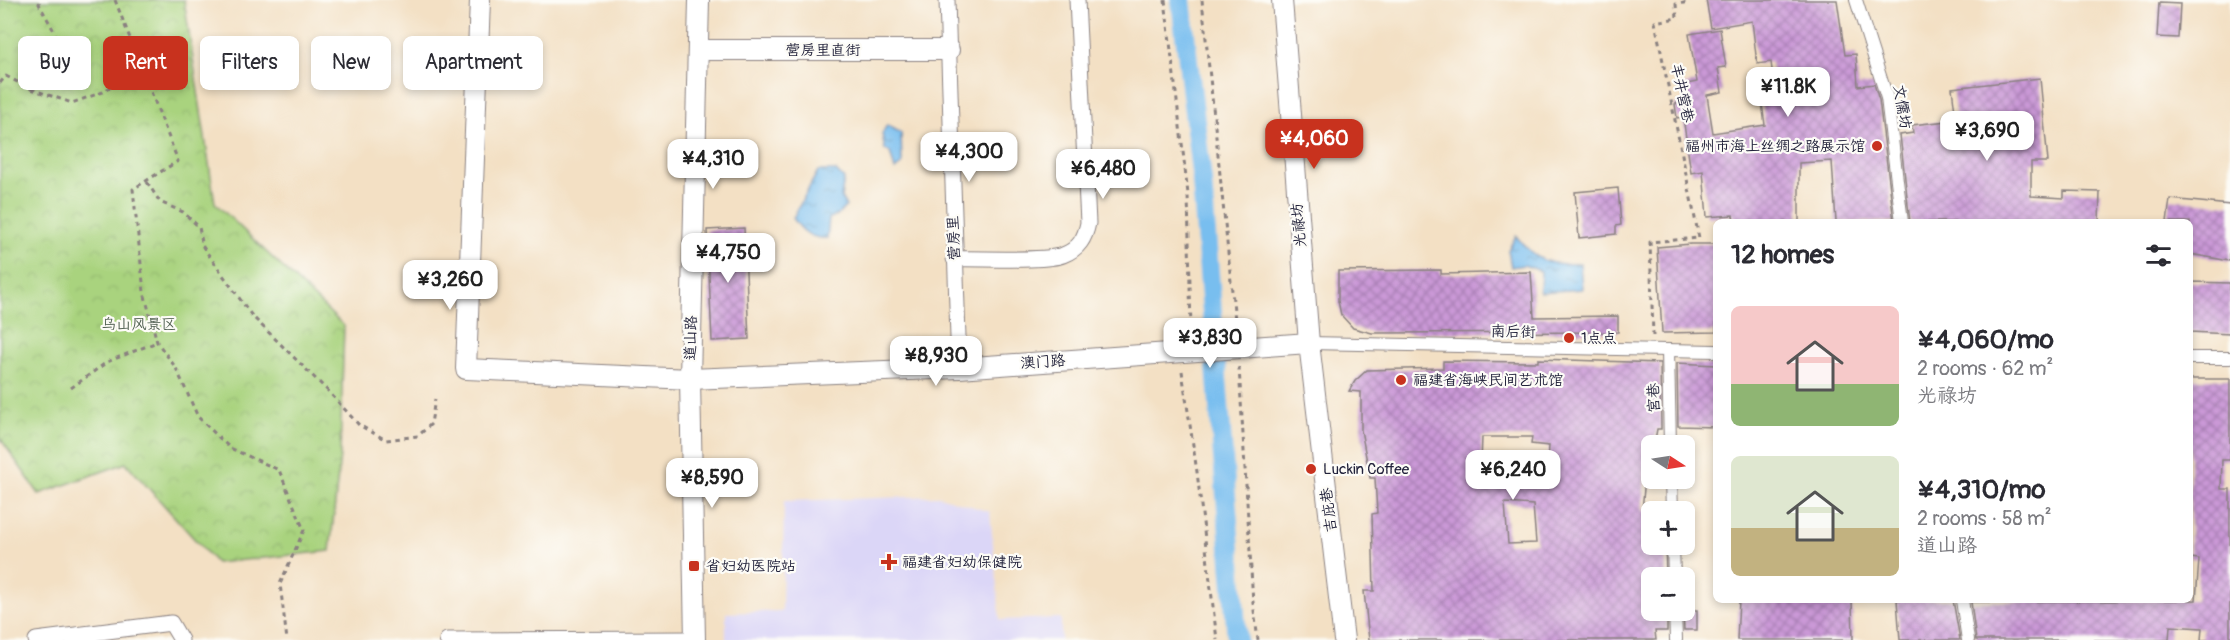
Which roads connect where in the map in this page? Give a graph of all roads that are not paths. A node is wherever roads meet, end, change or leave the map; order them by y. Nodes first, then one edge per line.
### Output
1 (480, 0) edge
2 (699, 0) edge
3 (947, 0) edge
4 (1077, 0) edge
5 (1282, 0) edge
6 (1856, 0) edge
7 (698, 50) junction
8 (949, 50) junction
9 (1902, 219) edge
10 (954, 259) junction
11 (1309, 343) junction
12 (1668, 350) junction
13 (1713, 351) edge
14 (2193, 358) edge
15 (2230, 358) edge
16 (959, 368) junction
17 (690, 380) junction
18 (1670, 435) edge
19 (1962, 603) edge
20 (1676, 621) edge
21 (695, 639) edge
22 (36, 640) edge
23 (181, 640) edge
24 (447, 640) edge
25 (1344, 640) edge
26 (1676, 640) edge
27 (1968, 640) edge

1 - 17 street, 澳门路
2 - 7 street, 道山路
3 - 8 street, 营房里
4 - 10 street
5 - 11 street, 光禄坊
6 - 9 street, 文儒坊
7 - 8 street, 营房里直街
7 - 17 street, 道山路
8 - 10 street, 营房里
10 - 16 street, 营房里
11 - 12 street, 南后街
11 - 16 street, 澳门路
11 - 25 street, 吉庇巷
12 - 13 street, 南后街
12 - 18 street, 宫巷
14 - 15 street
16 - 17 street, 澳门路
17 - 21 street, 道山路
19 - 27 street
20 - 26 street
21 - 24 street
22 - 23 street

